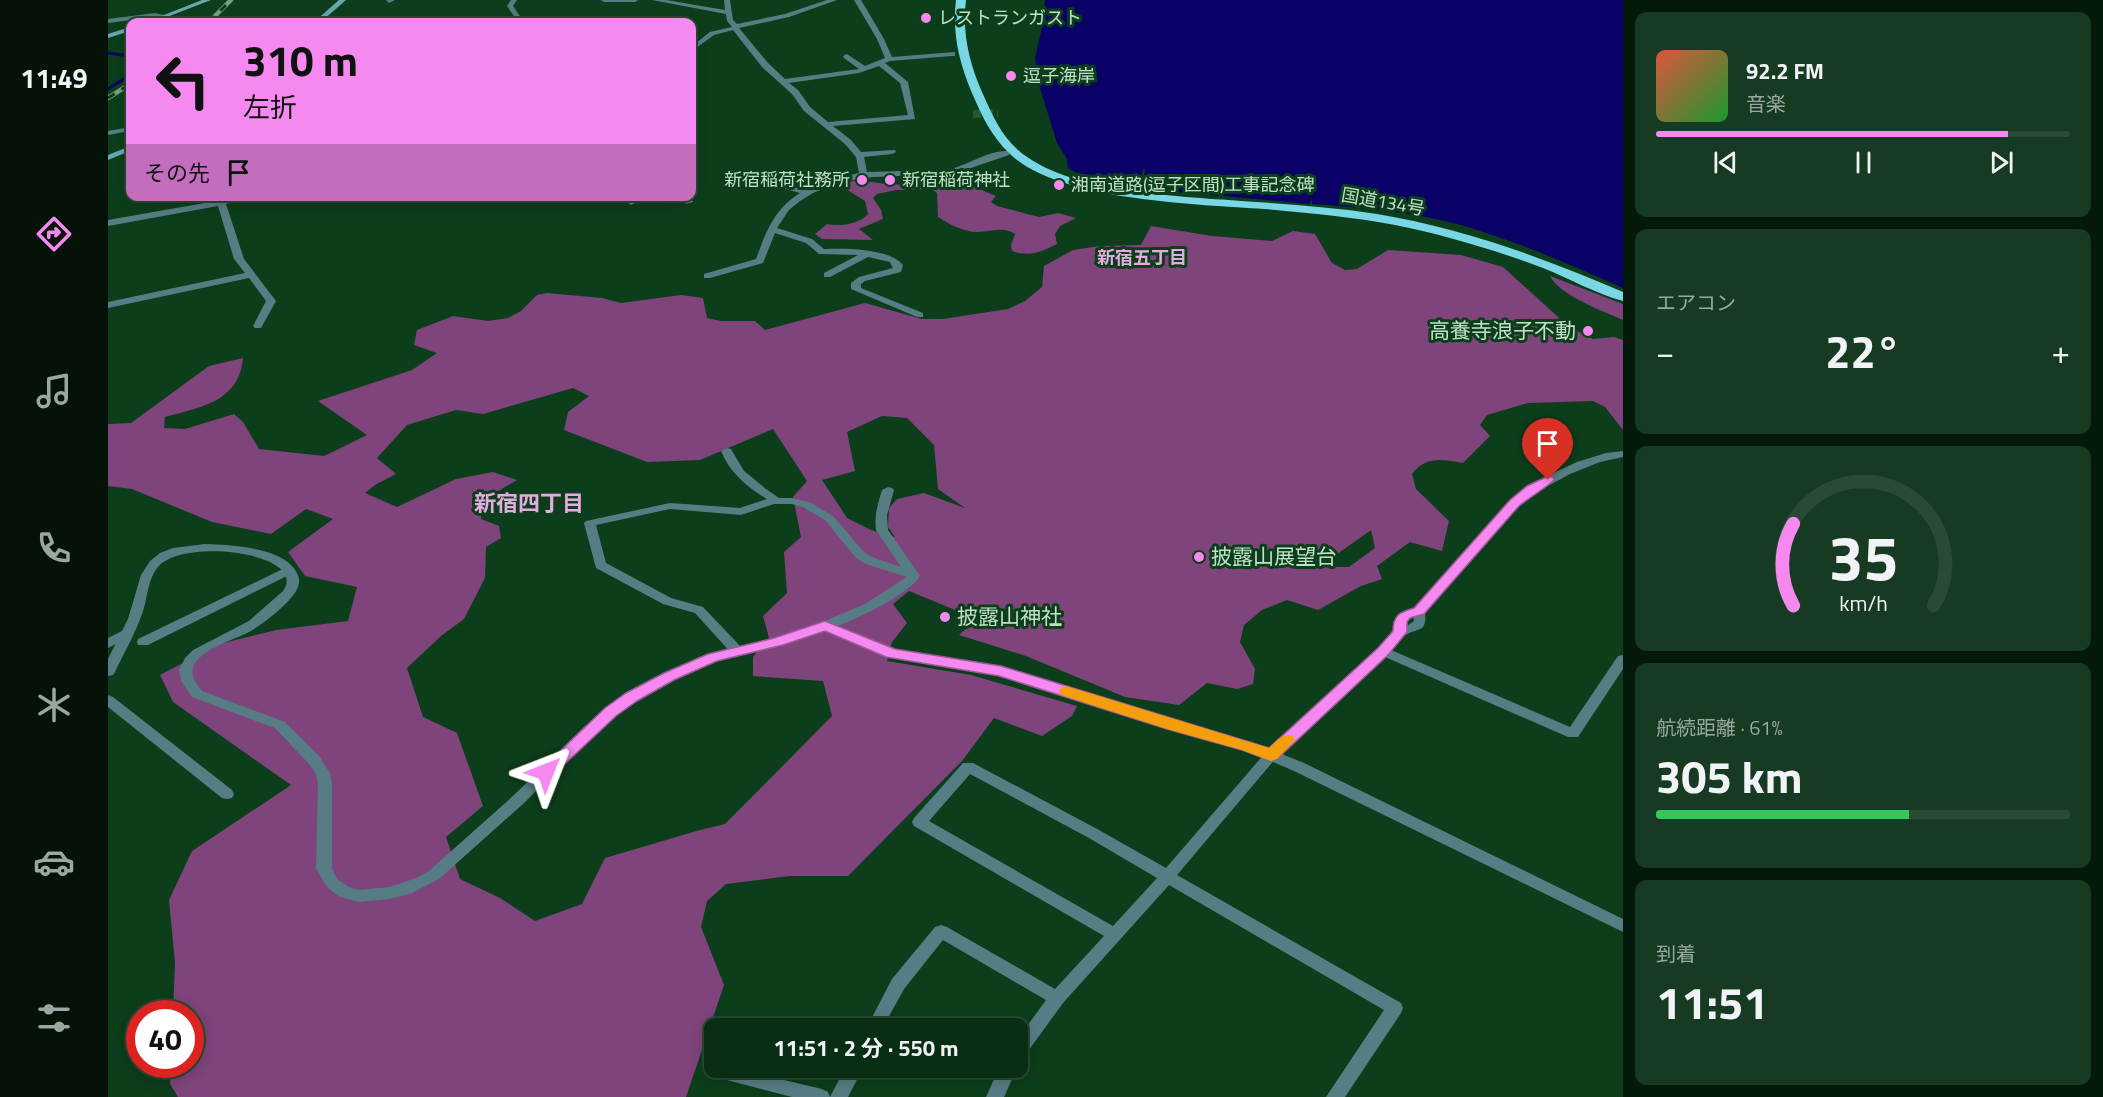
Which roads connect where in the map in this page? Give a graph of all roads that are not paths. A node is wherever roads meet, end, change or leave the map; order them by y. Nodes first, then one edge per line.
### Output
1 (208, 0) edge
2 (343, 0) edge
3 (514, 0) edge
4 (604, 0) edge
5 (616, 0) edge
6 (635, 0) edge
7 (655, 0) edge
8 (727, 0) edge
9 (834, 0) edge
10 (857, 0) edge
11 (961, 0) edge
12 (729, 13) junction
13 (166, 16) junction
14 (132, 18) edge
15 (160, 18) edge
16 (322, 18) edge
17 (518, 18) edge
18 (126, 19) edge
19 (108, 21) edge
20 (736, 27) junction
21 (126, 30) edge
22 (108, 36) edge
23 (696, 46) edge
24 (952, 54) dead end
25 (847, 56) dead end
26 (890, 59) junction
27 (880, 63) junction
28 (864, 69) junction
29 (786, 81) junction
30 (828, 124) junction
31 (126, 130) edge
32 (108, 134) edge
33 (126, 150) edge
34 (892, 152) dead end
35 (1006, 153) dead end
36 (859, 155) junction
37 (108, 158) edge
38 (863, 175) junction
39 (785, 186) dead end
40 (808, 193) junction
41 (210, 201) edge
42 (220, 201) edge
43 (108, 223) edge
44 (772, 229) junction
45 (867, 254) junction
46 (249, 275) junction
47 (827, 275) dead end
48 (707, 276) dead end
49 (1623, 297) edge
50 (108, 305) edge
51 (920, 315) dead end
52 (258, 326) dead end
53 (727, 451) dead end
54 (1623, 454) edge
55 (888, 490) dead end
56 (777, 501) junction
57 (289, 570) junction
58 (912, 574) junction
59 (825, 626) junction
60 (126, 633) junction
61 (143, 642) dead end
62 (108, 644) edge
63 (1383, 651) junction
64 (738, 652) junction
65 (1623, 658) edge
66 (108, 672) edge
67 (108, 700) edge
68 (1271, 755) junction
69 (226, 794) dead end
70 (1167, 877) junction
71 (1623, 926) edge
72 (1115, 935) junction
73 (1057, 999) junction
74 (880, 1018) edge
75 (1028, 1038) edge
76 (745, 1078) edge
77 (849, 1078) edge
78 (1004, 1078) edge
79 (822, 1097) edge
80 (839, 1097) edge
81 (995, 1097) edge
82 (1335, 1097) edge

1 - 13 main road
2 - 16 main road
3 - 17 street
4 - 5 street
5 - 6 street
7 - 12 street
8 - 12 street
9 - 20 street
10 - 26 street
11 - 49 highway, 国道134号
12 - 20 street
13 - 14 street
13 - 15 main road
18 - 19 street
20 - 23 street
20 - 29 street
21 - 22 main road
24 - 26 street
25 - 28 street
26 - 27 street
27 - 28 street
27 - 30 street
28 - 29 street
29 - 30 street
30 - 36 street
31 - 32 street
33 - 37 main road
34 - 36 street
35 - 38 street
36 - 38 street
38 - 40 street
39 - 40 street
40 - 44 street
41 - 43 street
42 - 46 street
44 - 45 street
44 - 48 street
45 - 47 street
45 - 51 street
46 - 50 street
46 - 52 street
53 - 56 street
54 - 63 street
55 - 58 street
56 - 58 street
56 - 64 street
57 - 60 street
57 - 61 street
57 - 64 street
58 - 59 street
59 - 64 street
59 - 68 street
60 - 62 street
60 - 66 street
63 - 65 street
63 - 68 street
67 - 69 street
68 - 70 street
68 - 71 street
70 - 72 street
70 - 72 street
70 - 82 street
72 - 73 street
73 - 74 street
73 - 75 street
76 - 79 street
77 - 80 street
78 - 81 street

